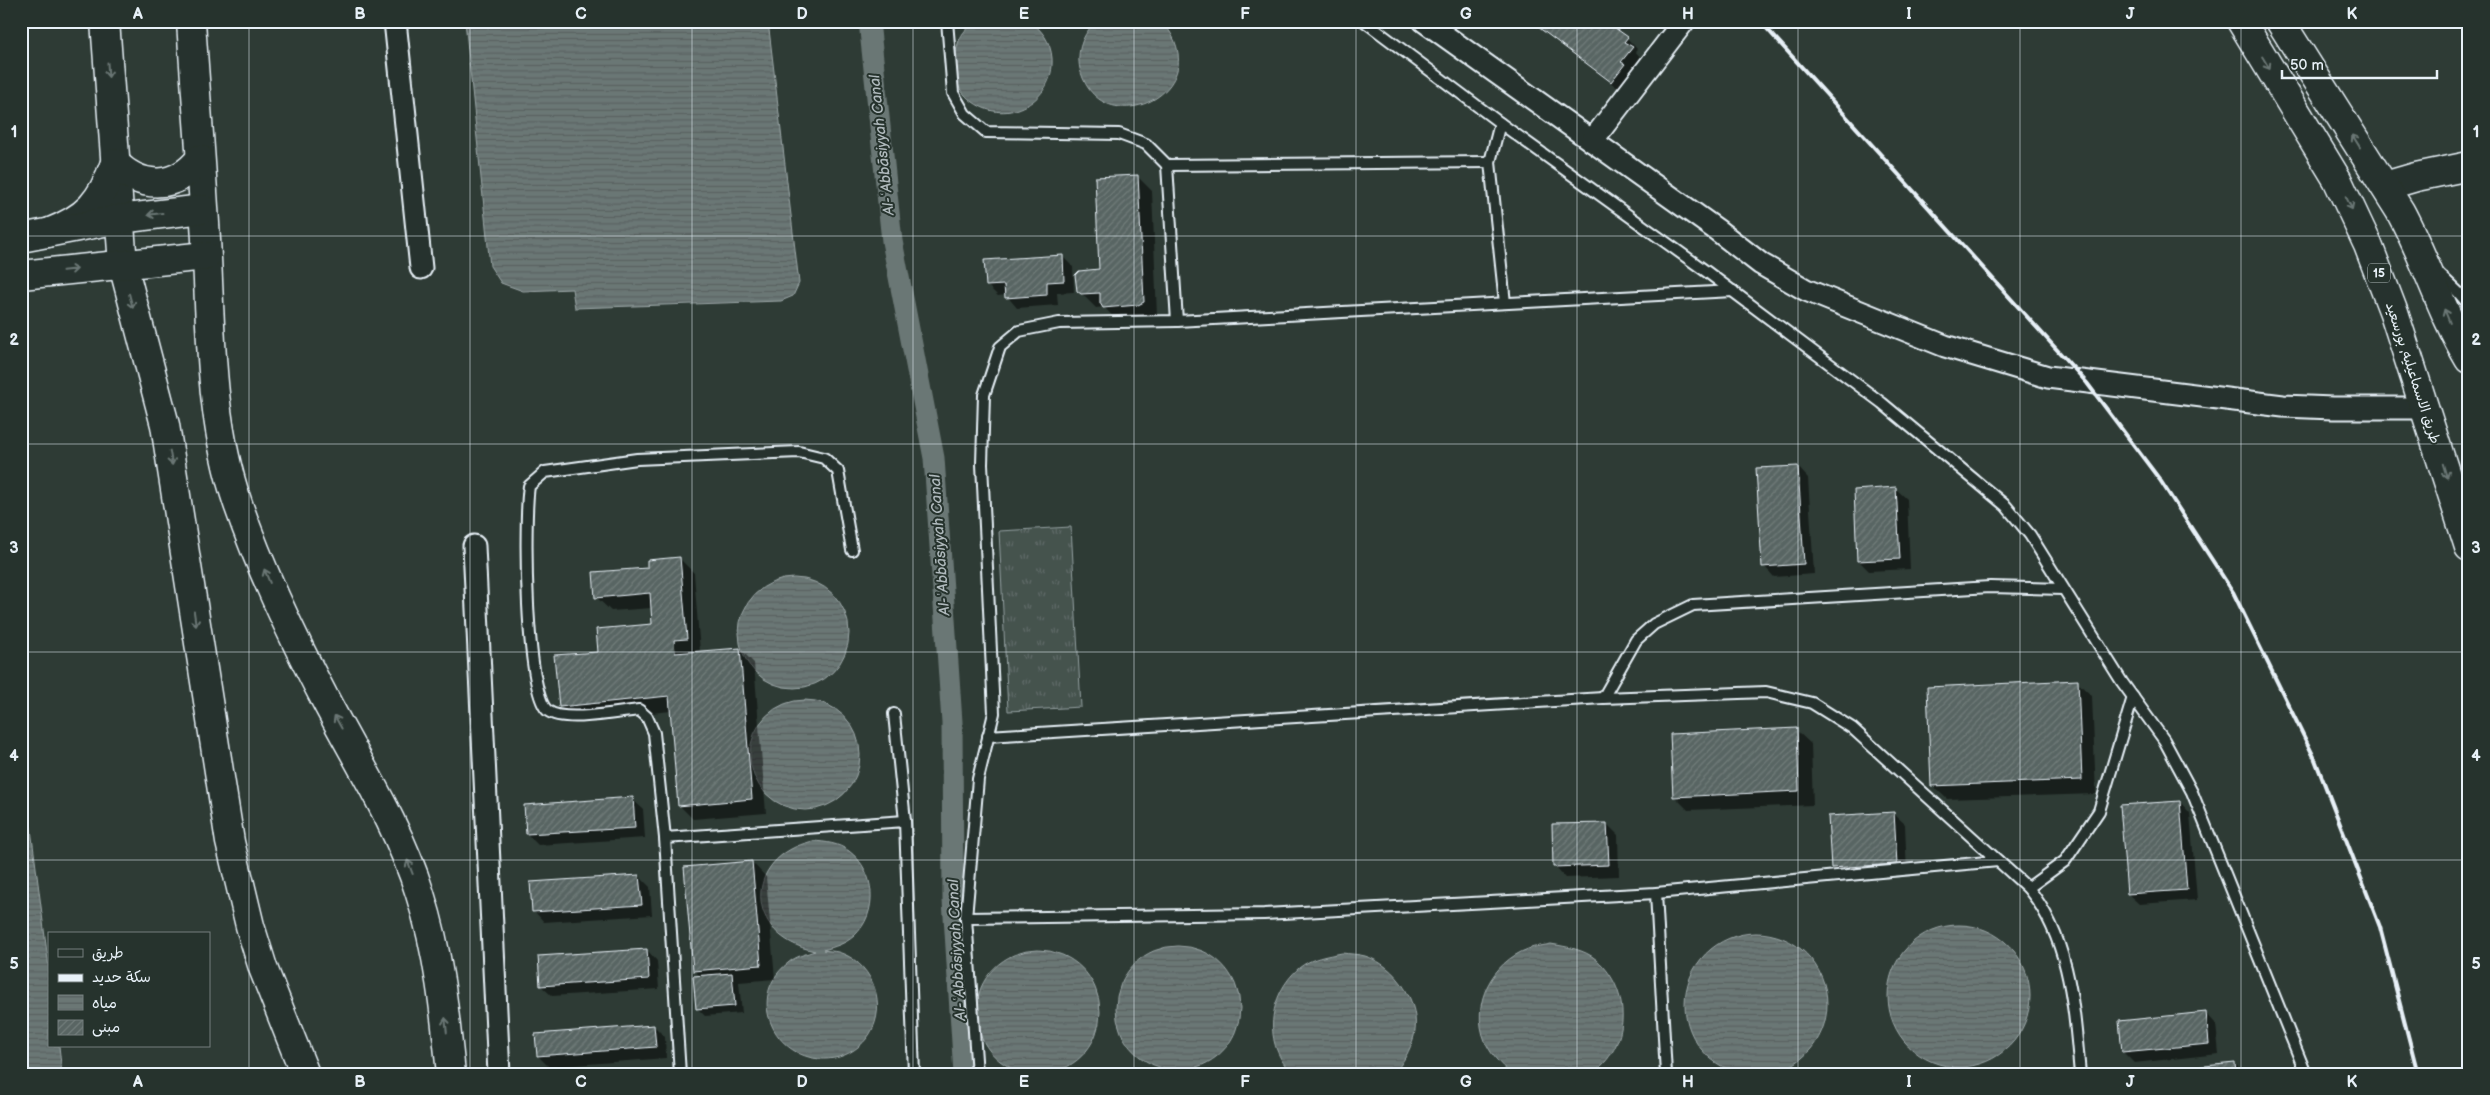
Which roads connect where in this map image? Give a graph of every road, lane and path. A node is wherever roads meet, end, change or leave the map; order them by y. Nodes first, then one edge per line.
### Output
1 (105, 21) edge
2 (191, 21) edge
3 (395, 21) edge
4 (947, 21) edge
5 (1364, 21) edge
6 (1424, 21) edge
7 (1684, 21) edge
8 (2241, 21) edge
9 (2280, 21) edge
10 (1500, 123) junction
11 (1592, 141) junction
12 (200, 159) junction
13 (1490, 162) junction
14 (115, 163) junction
15 (1167, 165) junction
16 (2469, 166) edge
17 (2384, 186) junction
18 (203, 209) junction
19 (119, 219) junction
20 (48, 233) junction
21 (21, 238) edge
22 (206, 256) junction
23 (2426, 264) junction
24 (123, 265) junction
25 (420, 268) dead end
26 (21, 275) edge
27 (1733, 291) junction
28 (1505, 303) junction
29 (2469, 305) edge
30 (1177, 321) junction
31 (2469, 360) edge
32 (2425, 408) junction
33 (474, 546) dead end
34 (2469, 547) edge
35 (852, 550) dead end
36 (2063, 589) junction
37 (2133, 696) junction
38 (1603, 698) junction
39 (894, 714) dead end
40 (988, 736) junction
41 (904, 821) junction
42 (665, 838) junction
43 (1998, 861) junction
44 (2028, 888) junction
45 (1656, 893) junction
46 (966, 918) junction
47 (305, 1074) edge
48 (451, 1074) edge
49 (499, 1074) edge
50 (680, 1074) edge
51 (914, 1074) edge
52 (977, 1074) edge
53 (1666, 1074) edge
54 (2080, 1074) edge
55 (2306, 1074) edge

1 -> 14 main road
2 - 12 main road
3 - 25 street
4 - 15 lane
5 - 10 lane
6 - 11 street
7 - 11 street
8 -> 32 main road, طريق الاسماعيليه, بورسعيد / 15
17 -> 9 main road
10 - 13 lane
10 - 27 lane
11 - 32 street
12 - 14 main road
12 - 18 main road
13 - 15 lane
13 - 28 lane
14 - 19 main road
14 - 20 main road
15 - 30 lane
16 - 17 main road
17 - 23 main road
18 -> 19 main road
18 - 22 main road
19 - 20 main road
19 - 24 main road
20 - 21 main road
22 - 24 main road
48 -> 22 main road
23 - 29 lane
31 -> 23 main road
26 -> 24 main road
24 -> 47 main road
27 - 28 lane
27 - 36 lane
28 - 30 lane
30 - 40 lane
32 -> 34 main road, طريق الاسماعيليه, بورسعيد / 15
33 - 49 street
35 - 42 lane
36 - 37 lane
36 - 38 lane
37 - 44 lane
37 - 55 lane
38 - 40 lane
38 - 43 lane
39 - 41 lane
40 - 46 lane
41 - 42 lane
41 - 51 lane
42 - 50 lane
43 - 44 lane
43 - 45 lane
44 - 54 lane
45 - 46 lane
45 - 53 lane
46 - 52 lane

